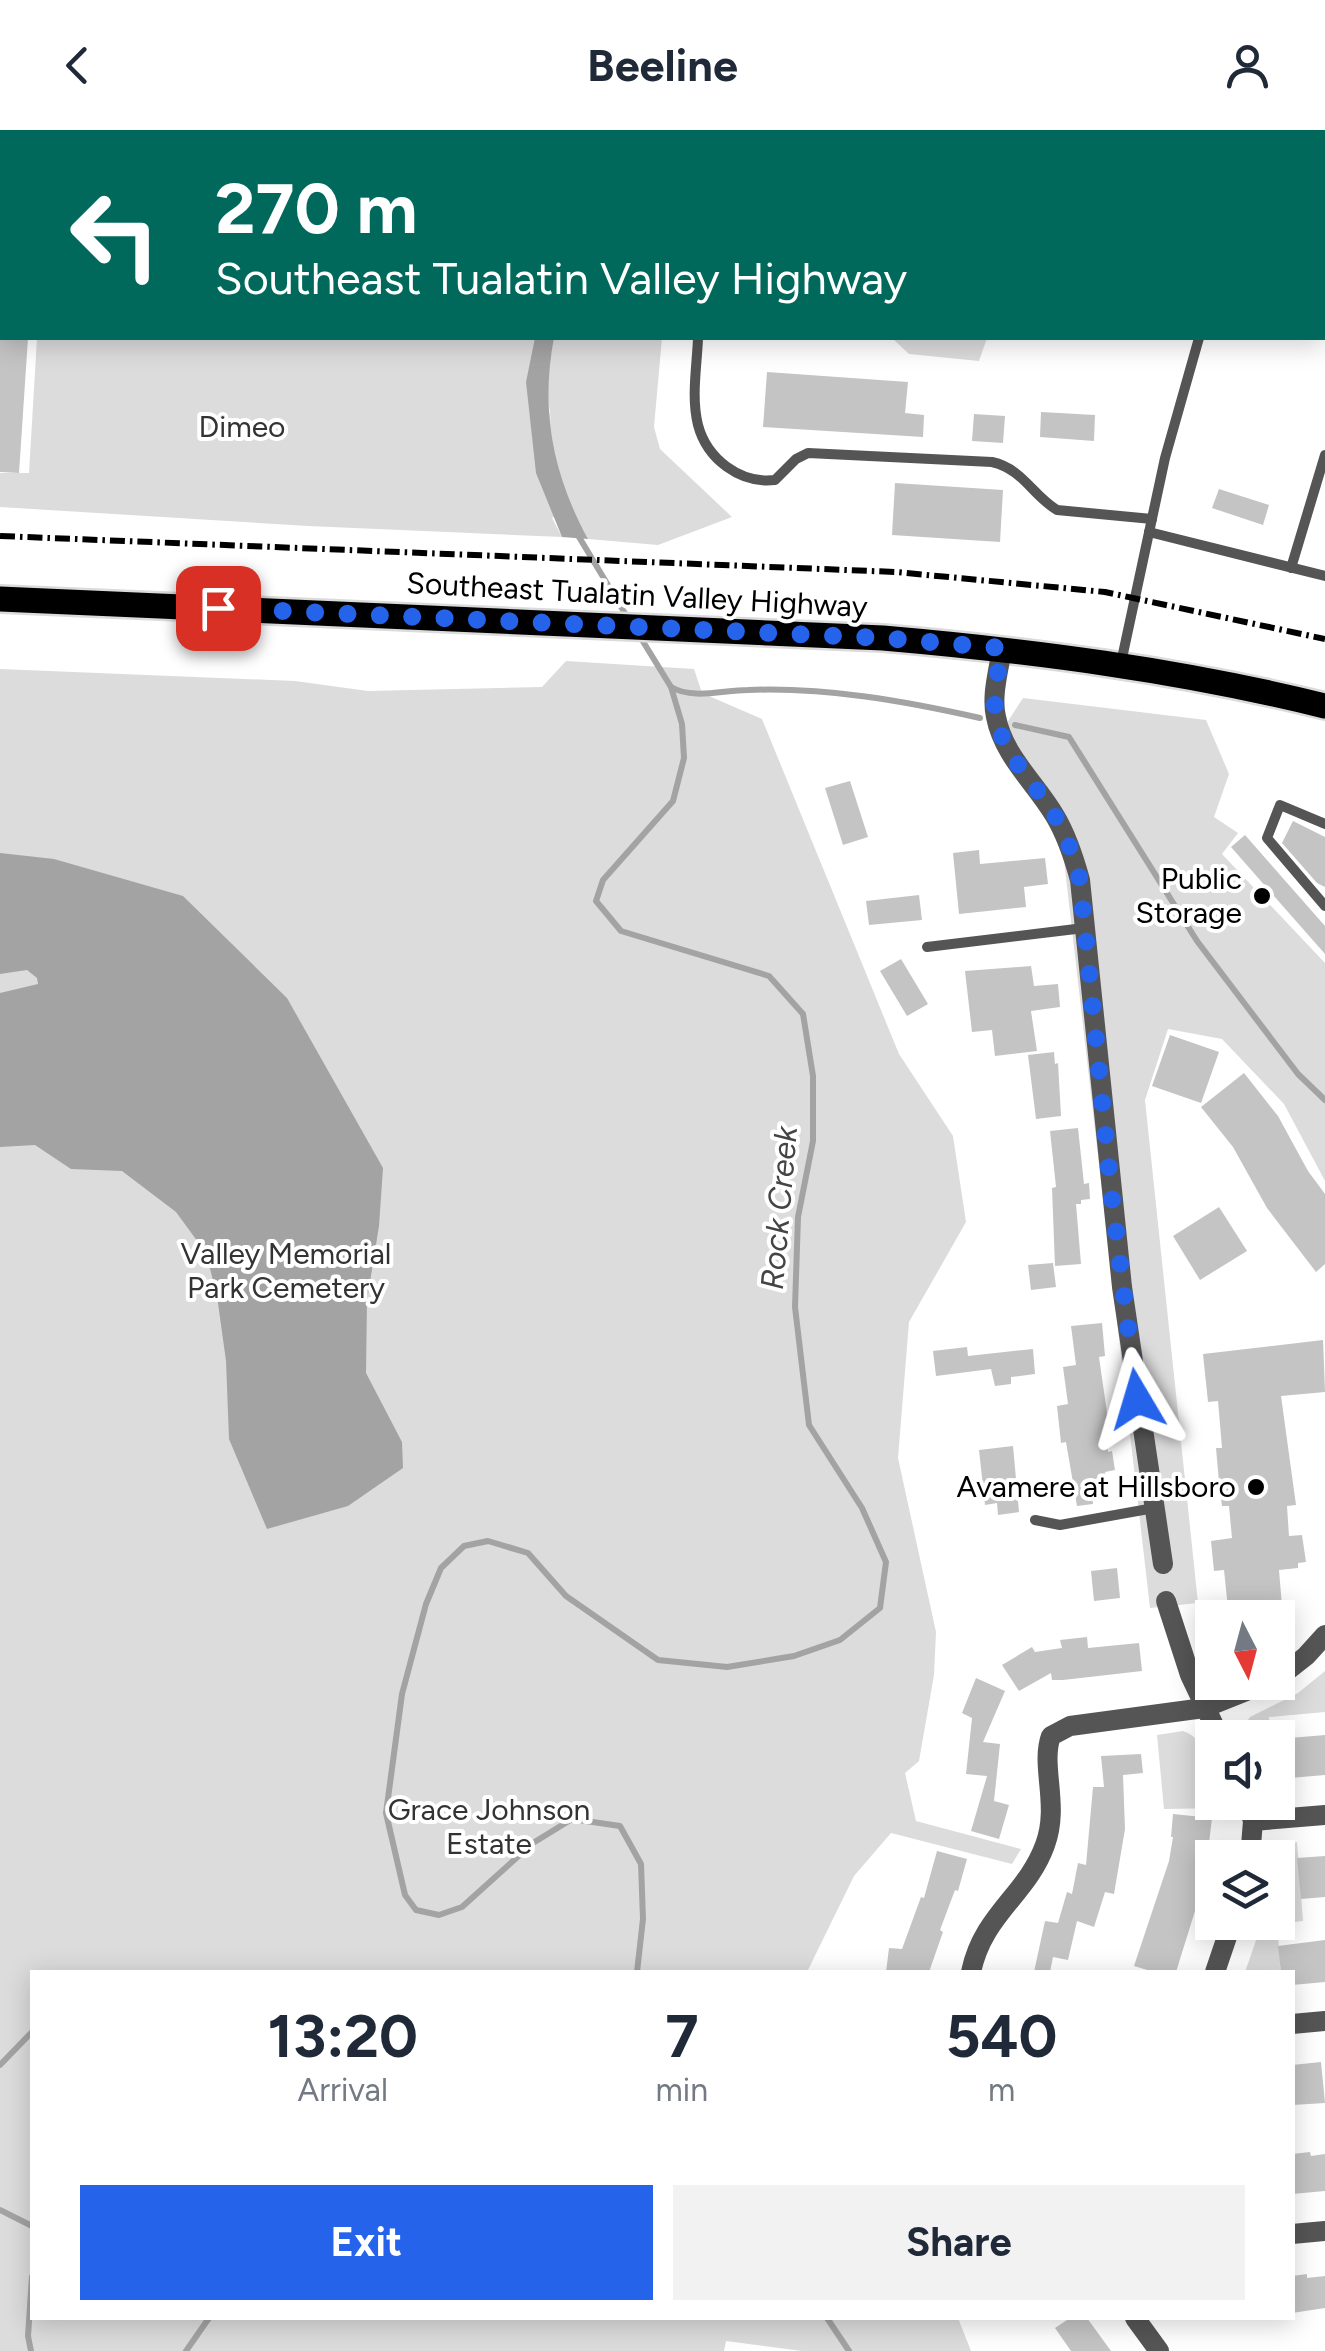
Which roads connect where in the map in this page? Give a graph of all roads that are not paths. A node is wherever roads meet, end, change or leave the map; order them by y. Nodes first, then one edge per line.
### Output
1 (698, 340) edge
2 (1199, 340) edge
3 (1325, 455) edge
4 (1310, 503) junction
5 (1325, 508) edge
6 (1152, 519) junction
7 (1149, 532) junction
8 (1291, 568) junction
9 (1325, 576) edge
10 (0, 599) edge
11 (1002, 648) junction
12 (1121, 664) junction
13 (1325, 706) edge
14 (1325, 824) edge
15 (1325, 906) edge
16 (1085, 928) junction
17 (927, 947) dead end
18 (1154, 1508) junction
19 (1035, 1520) dead end
20 (1163, 1564) dead end
21 (1166, 1601) dead end
22 (1325, 1635) edge
23 (1295, 1665) edge
24 (1224, 1700) edge
25 (1204, 1708) junction
26 (1210, 1720) edge
27 (1295, 1814) edge
28 (1325, 1815) edge
29 (1226, 1940) edge
30 (972, 1970) edge
31 (1216, 1970) edge
32 (1325, 2021) edge
33 (1295, 2024) edge
34 (1325, 2231) edge
35 (1295, 2234) edge
36 (1136, 2320) edge
37 (1159, 2351) edge

1 - 6 lane
2 - 6 lane
3 - 4 lane
4 - 5 lane
4 - 8 lane
6 - 7 lane
7 - 8 lane
7 - 12 lane
8 - 9 lane
10 - 11 main road, Southeast Tualatin Valley Highway
11 - 12 main road, Southeast Tualatin Valley Highway
11 - 16 street
12 - 13 main road, Southeast Tualatin Valley Highway
14 - 15 lane
16 - 17 lane
16 - 18 street
18 - 19 lane
18 - 20 street
21 - 25 street
22 - 23 street
24 - 25 street
25 - 26 street
25 - 30 street
27 - 28 street
29 - 31 street
32 - 33 street
34 - 35 street
36 - 37 street

